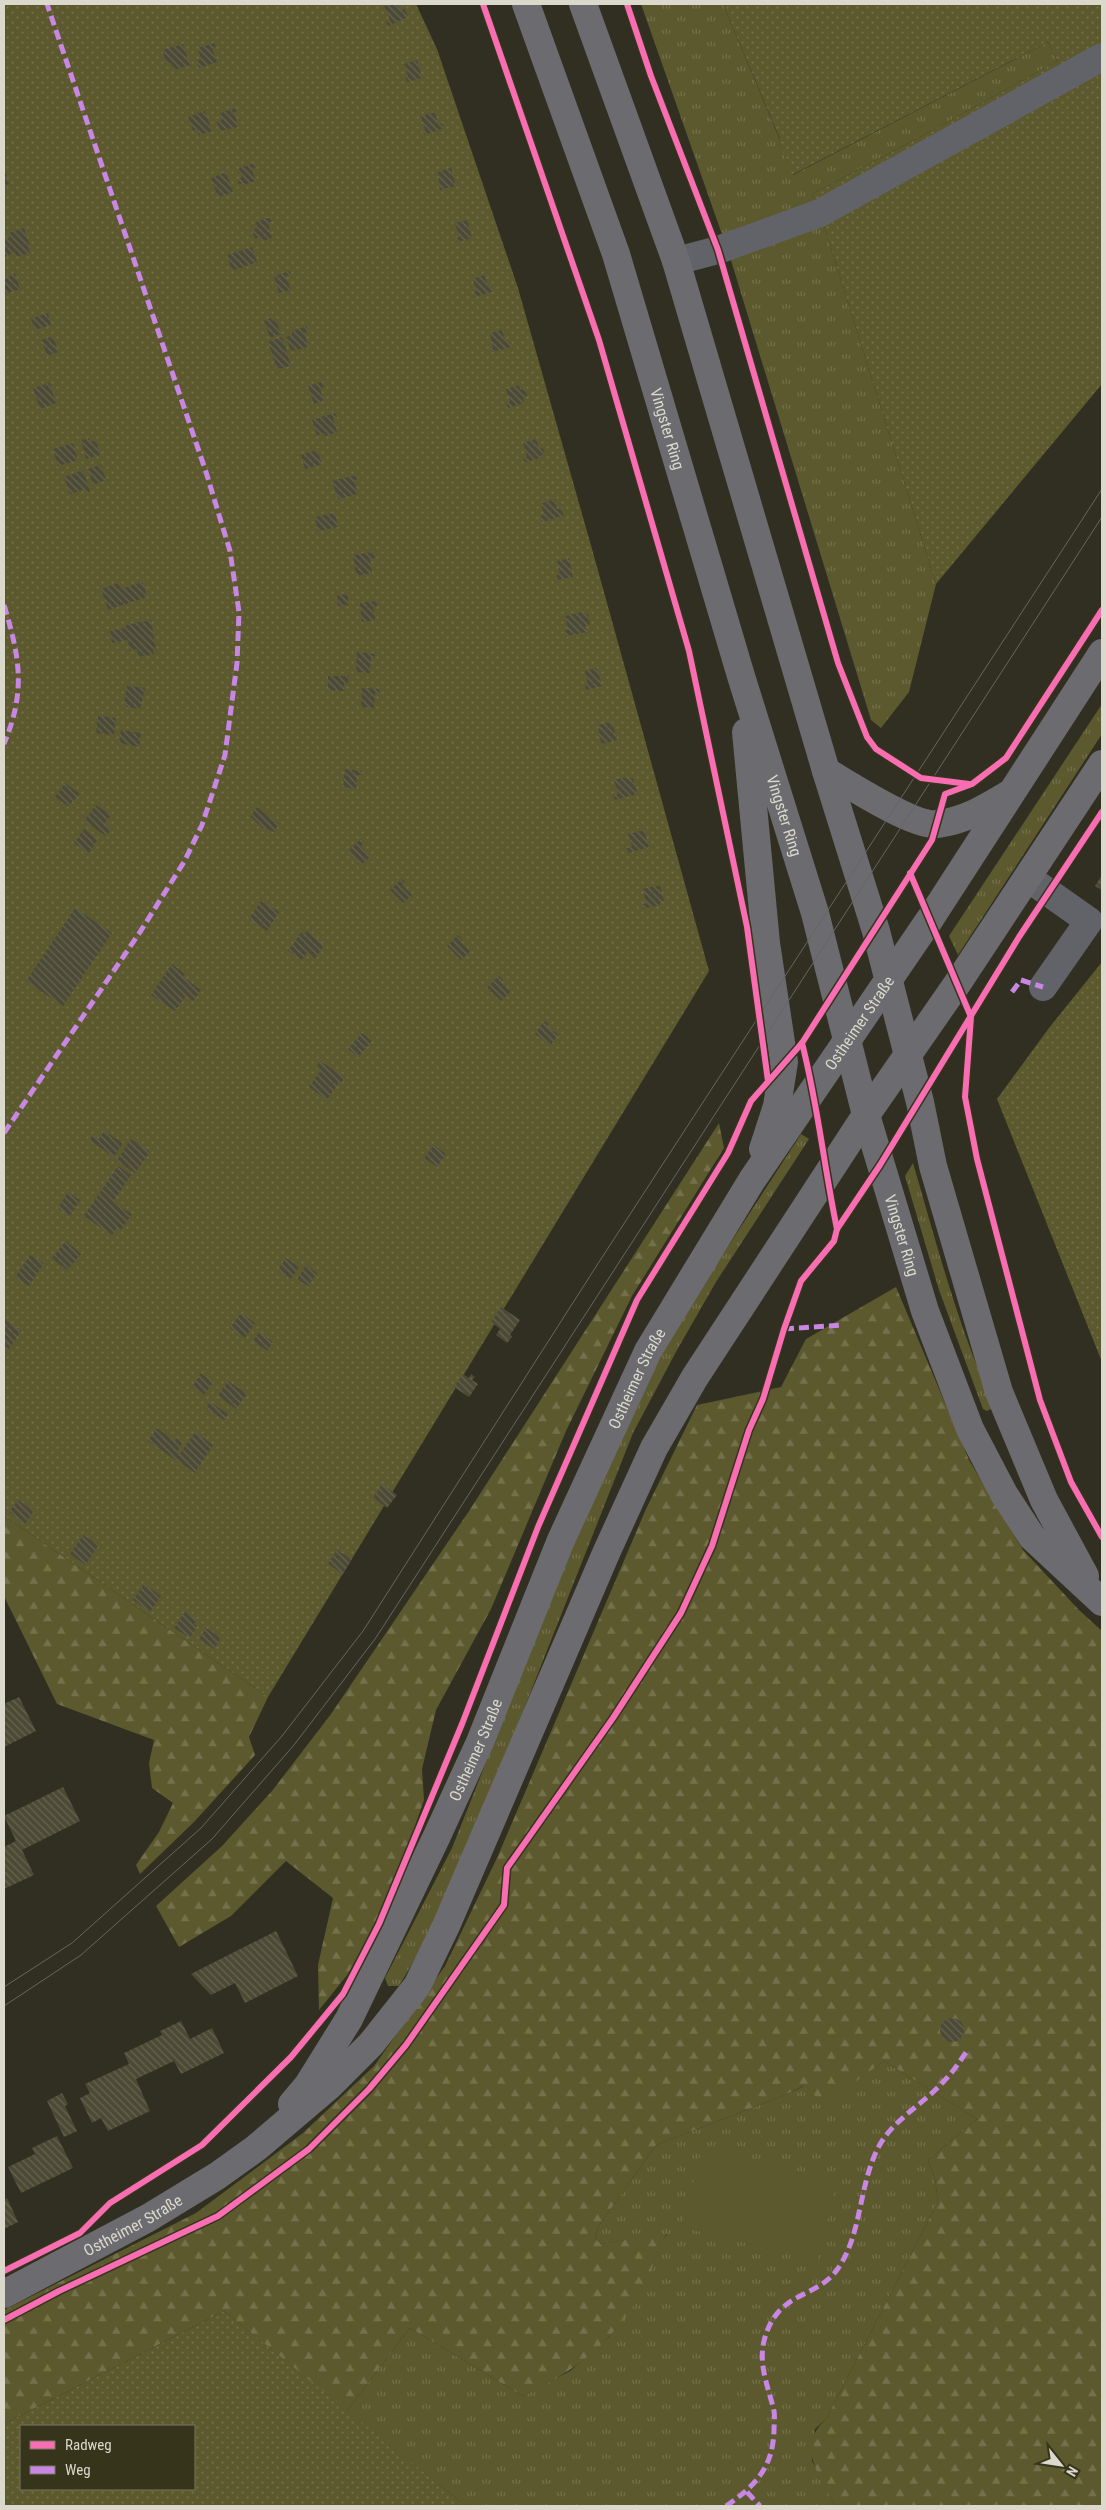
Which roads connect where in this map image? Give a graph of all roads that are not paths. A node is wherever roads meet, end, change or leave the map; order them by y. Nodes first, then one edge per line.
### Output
1 (526, 4) edge
2 (583, 4) edge
3 (1102, 57) edge
4 (676, 261) junction
5 (1102, 653) edge
6 (741, 676) junction
7 (1102, 764) edge
8 (826, 771) junction
9 (1012, 792) junction
10 (1028, 878) junction
11 (889, 979) junction
12 (1043, 987) dead end
13 (847, 1041) junction
14 (908, 1053) junction
15 (866, 1115) junction
16 (752, 1180) junction
17 (1099, 1599) edge
18 (371, 1973) junction
19 (410, 1995) junction
20 (256, 2148) junction
21 (4, 2294) edge

1 - 6 main road, Vingster Ring
2 - 4 main road, Vingster Ring
3 - 4 lane
4 - 8 main road, Vingster Ring
5 - 9 main road, Ostheimer Straße
6 - 13 main road, Vingster Ring
6 - 16 main road
7 - 10 main road, Ostheimer Straße
8 - 9 main road
8 - 11 main road, Vingster Ring
9 - 11 main road, Ostheimer Straße
10 - 12 lane
10 - 14 main road, Ostheimer Straße
11 - 13 main road, Ostheimer Straße
11 - 14 main road, Vingster Ring
13 - 15 main road, Vingster Ring
13 - 16 main road, Ostheimer Straße
14 - 15 main road, Ostheimer Straße
14 - 17 main road, Vingster Ring
15 - 17 main road, Vingster Ring
15 - 19 main road, Ostheimer Straße
16 - 18 main road, Ostheimer Straße
18 - 19 main road
18 - 20 main road, Ostheimer Straße
19 - 20 main road, Ostheimer Straße
20 - 21 main road, Ostheimer Straße

